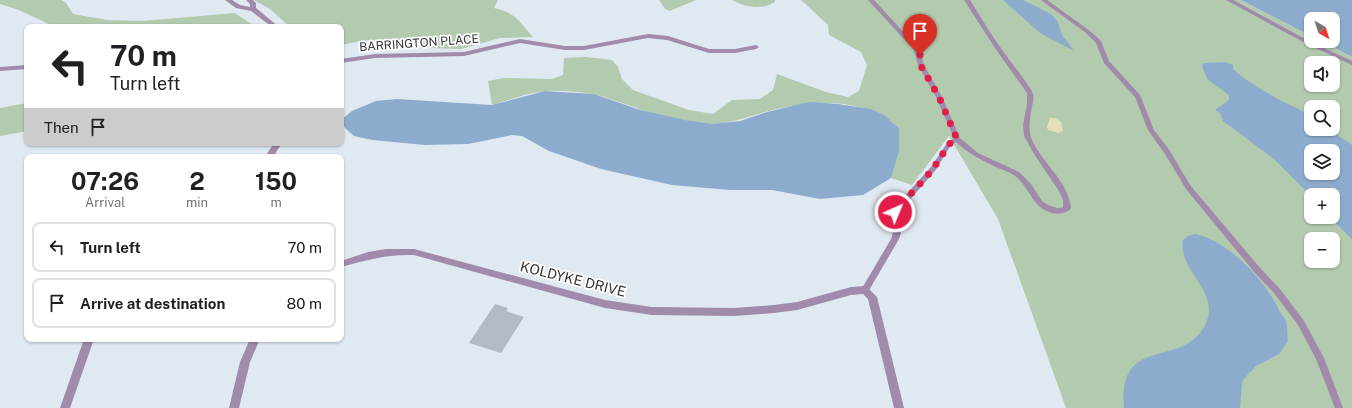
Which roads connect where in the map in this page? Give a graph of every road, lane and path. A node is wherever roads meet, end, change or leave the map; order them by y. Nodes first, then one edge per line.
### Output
1 (228, 0) edge
2 (249, 0) edge
3 (871, 0) edge
4 (967, 0) edge
5 (1044, 0) edge
6 (1229, 0) edge
7 (253, 10) junction
8 (272, 24) edge
9 (756, 47) dead end
10 (344, 61) edge
11 (1352, 63) edge
12 (24, 67) edge
13 (0, 70) edge
14 (957, 139) junction
15 (344, 263) edge
16 (866, 290) junction
17 (87, 342) edge
18 (253, 342) edge
19 (65, 408) edge
20 (234, 408) edge
21 (899, 408) edge
22 (1338, 408) edge

1 - 7 street
2 - 7 street
3 - 14 lane
4 - 14 lane
5 - 22 lane
6 - 11 lane
7 - 8 street
9 - 10 street, BARRINGTON PLACE
12 - 13 street
14 - 16 lane
15 - 16 street, KOLDYKE DRIVE
16 - 21 street
17 - 19 street
18 - 20 street

